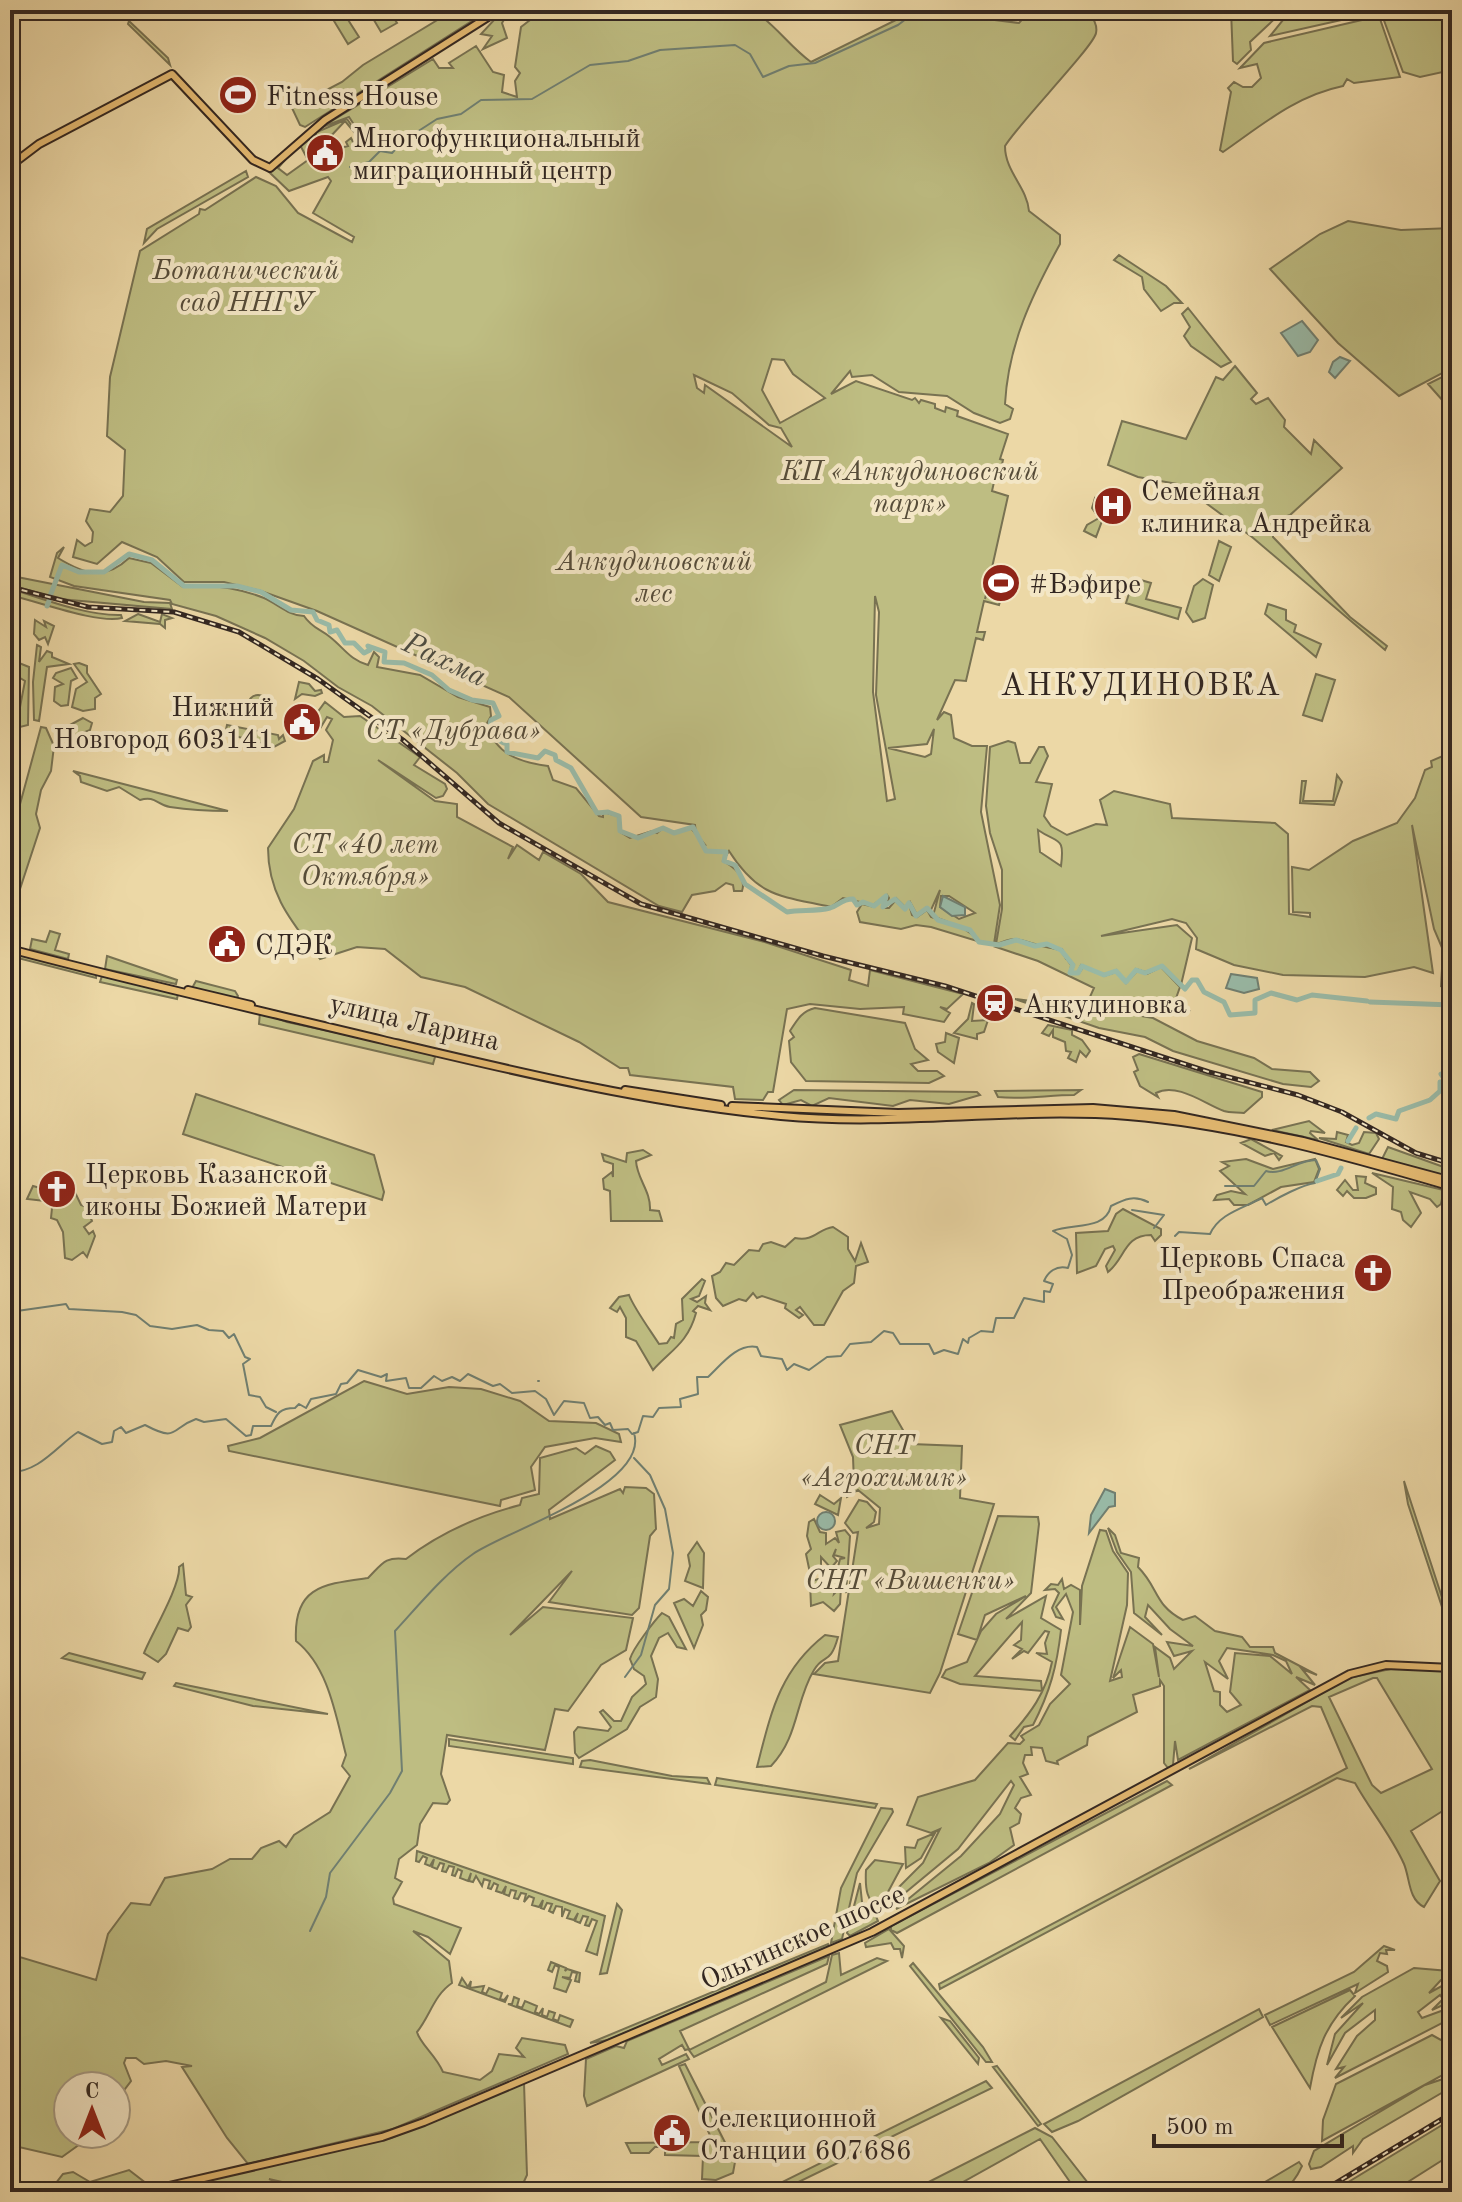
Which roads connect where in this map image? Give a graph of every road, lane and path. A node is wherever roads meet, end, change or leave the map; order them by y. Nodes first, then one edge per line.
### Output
1 (499, 10) edge
2 (10, 166) edge
3 (10, 947) edge
4 (606, 1088) junction
5 (1452, 1184) edge
6 (1452, 1668) edge
7 (143, 2192) edge

1 - 2 main road
3 - 4 main road, улица Ларина
4 - 5 main road
4 - 5 main road, улица Ларина
6 - 7 main road, Ольгинское шоссе

